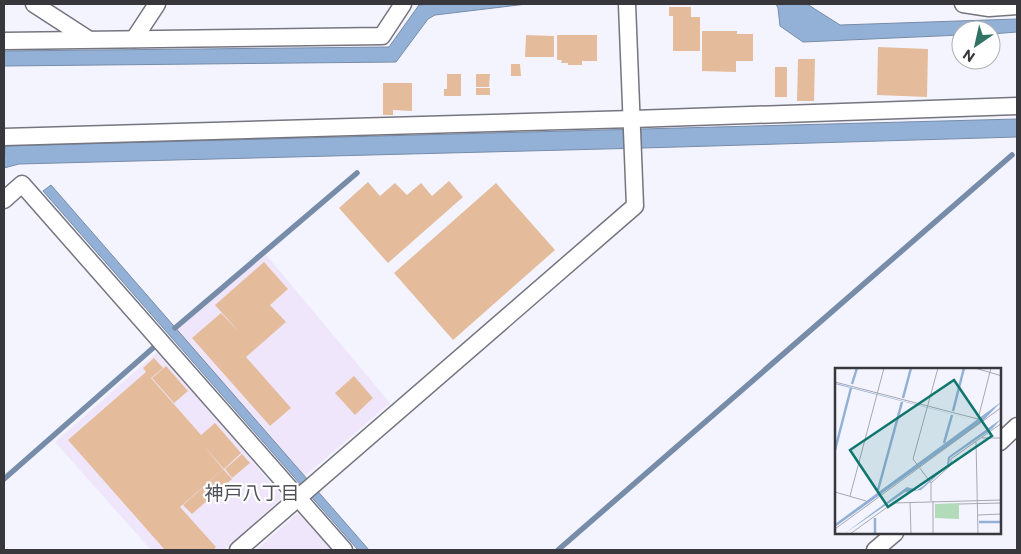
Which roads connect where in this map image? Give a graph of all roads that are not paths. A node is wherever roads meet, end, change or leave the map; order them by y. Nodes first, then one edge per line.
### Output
1 (34, 4) edge
2 (157, 4) edge
3 (403, 4) edge
4 (627, 4) edge
5 (964, 4) edge
6 (1017, 6) edge
7 (88, 39) junction
8 (134, 39) junction
9 (4, 41) edge
10 (1017, 106) edge
11 (633, 123) junction
12 (4, 137) edge
13 (4, 200) edge
14 (1017, 426) edge
15 (1001, 441) edge
16 (305, 491) junction
17 (894, 534) edge
18 (238, 550) edge
19 (344, 550) edge
20 (875, 550) edge

1 - 7 street
2 - 8 street
3 - 8 street
4 - 11 street
5 - 6 street
7 - 8 street
7 - 9 street
10 - 11 street
11 - 12 street
11 - 16 street
13 - 16 street
14 - 15 street
16 - 18 street
16 - 19 street
17 - 20 street

